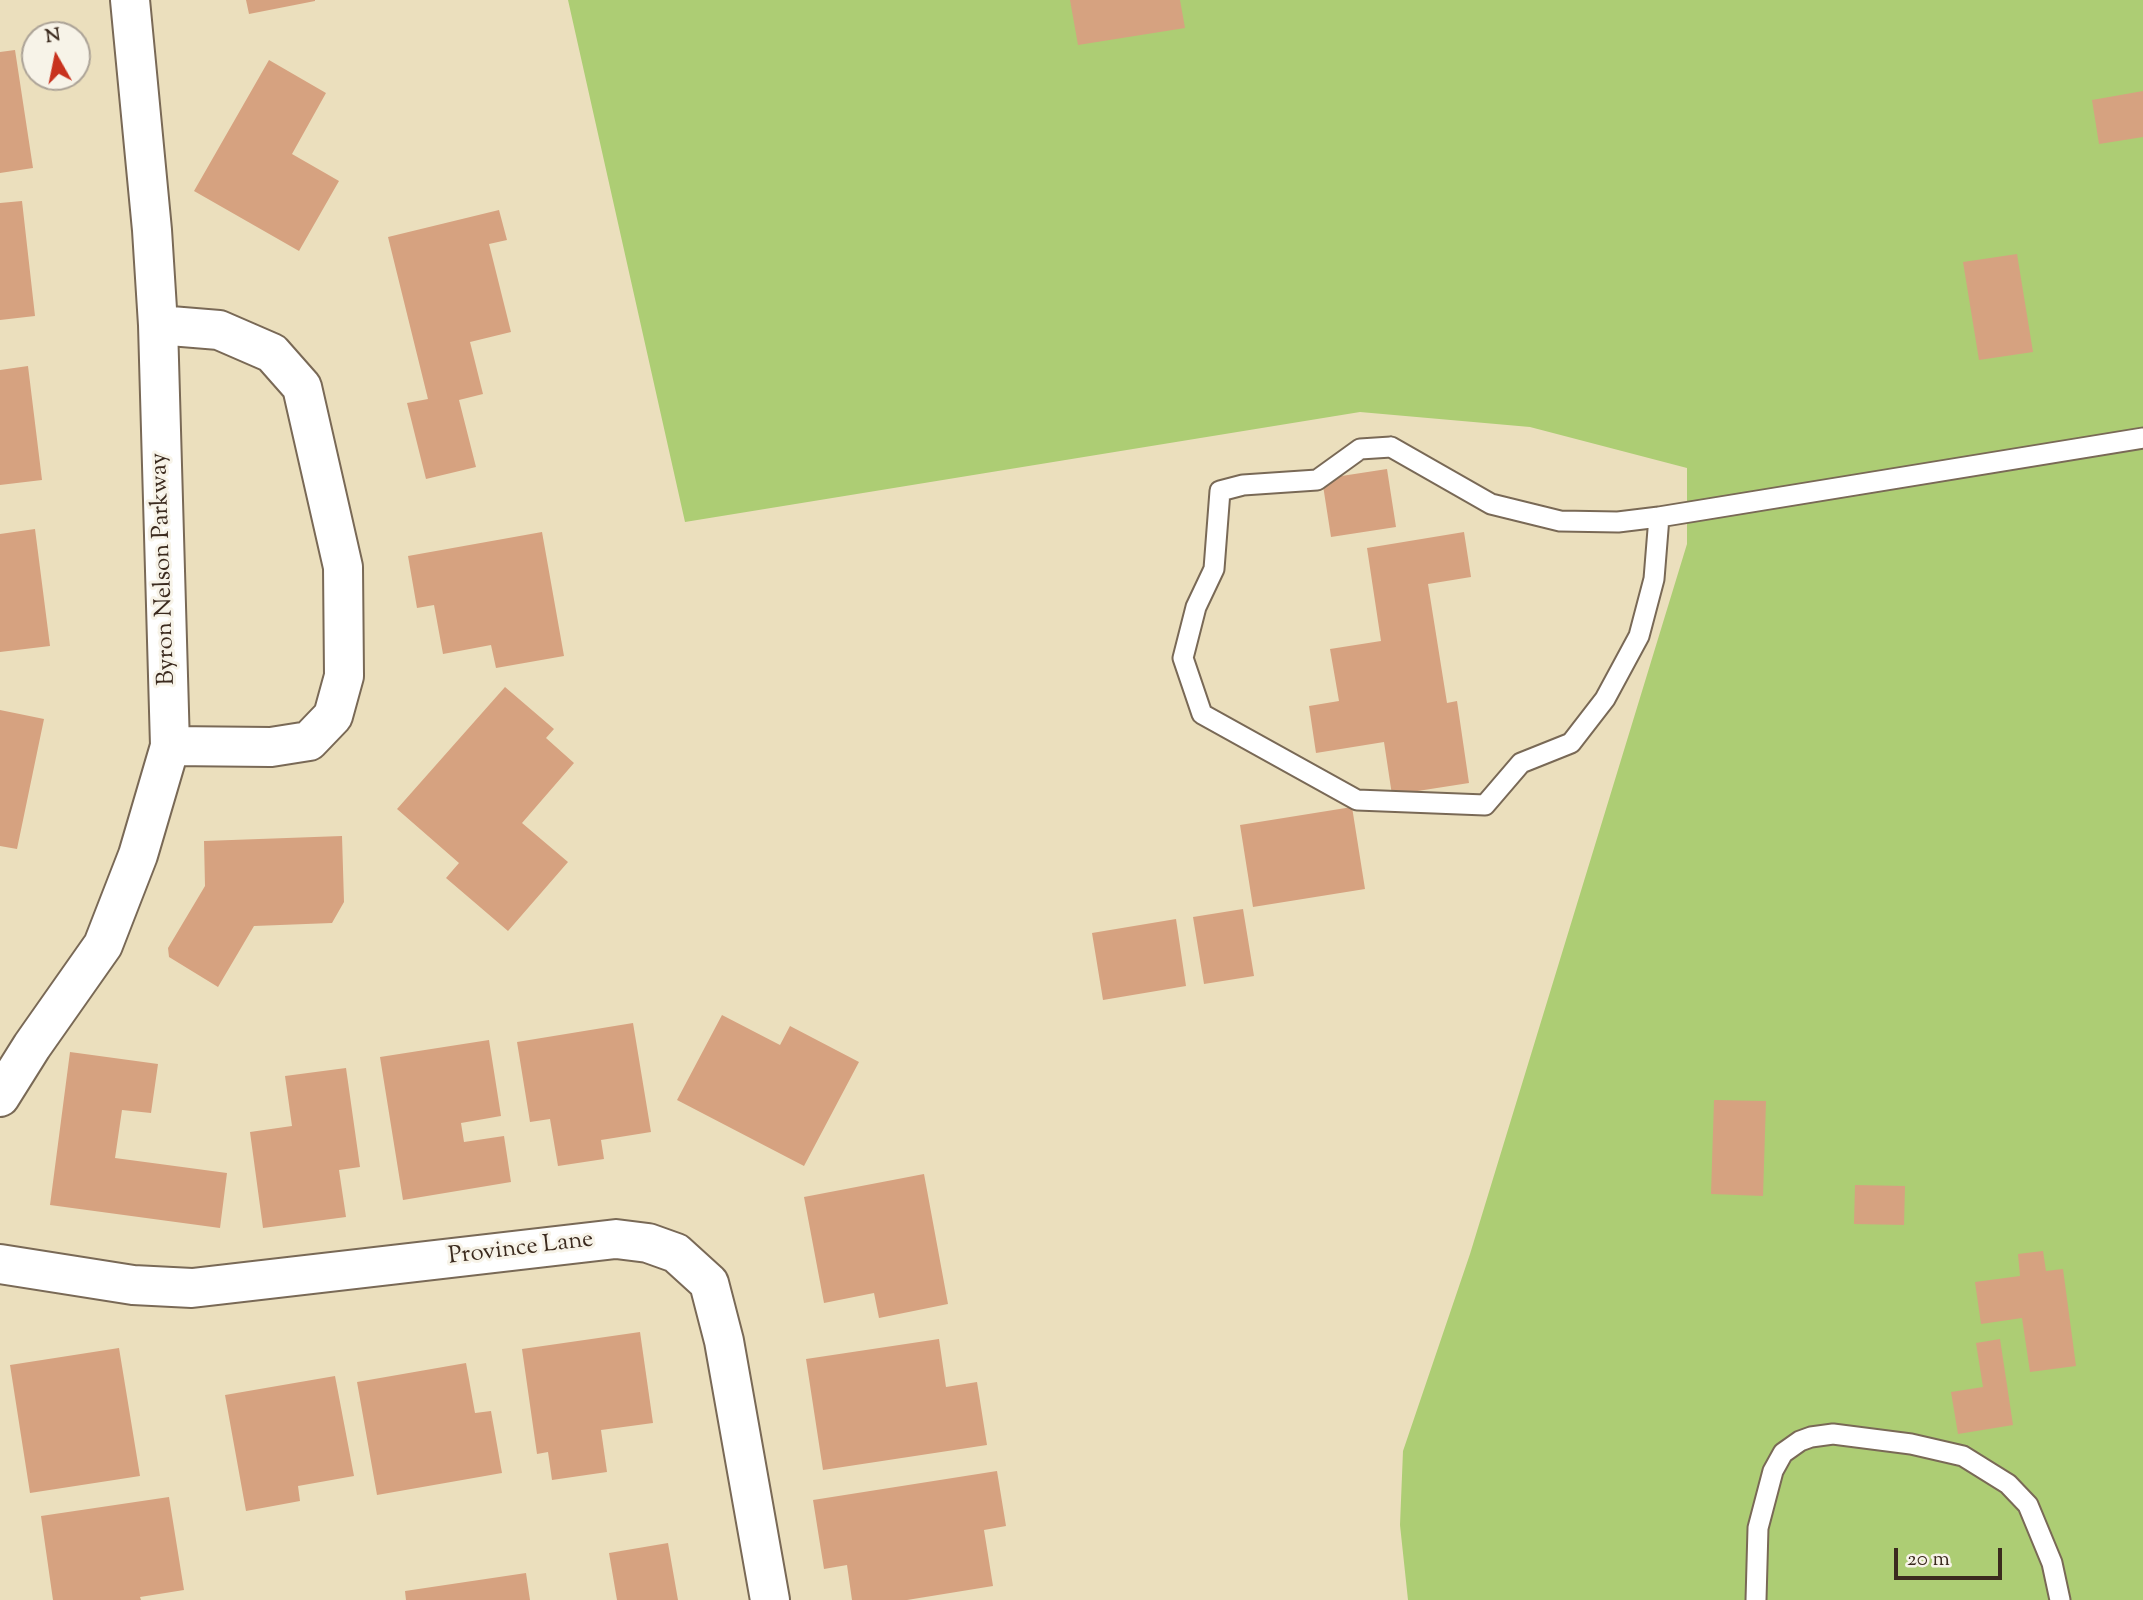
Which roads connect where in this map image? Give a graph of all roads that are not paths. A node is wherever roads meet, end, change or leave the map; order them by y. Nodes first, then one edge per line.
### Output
1 (130, 0) edge
2 (158, 325) junction
3 (2143, 438) edge
4 (1659, 517) junction
5 (170, 746) junction
6 (0, 1097) edge
7 (0, 1264) edge
8 (770, 1600) edge
9 (1756, 1600) edge
10 (2060, 1600) edge

1 - 2 street, Byron Nelson Parkway
2 - 5 street, Byron Nelson Parkway
2 - 5 street
3 - 4 lane
4 - 4 lane
5 - 6 street, Byron Nelson Parkway
7 - 8 street, Province Lane
9 - 10 lane

